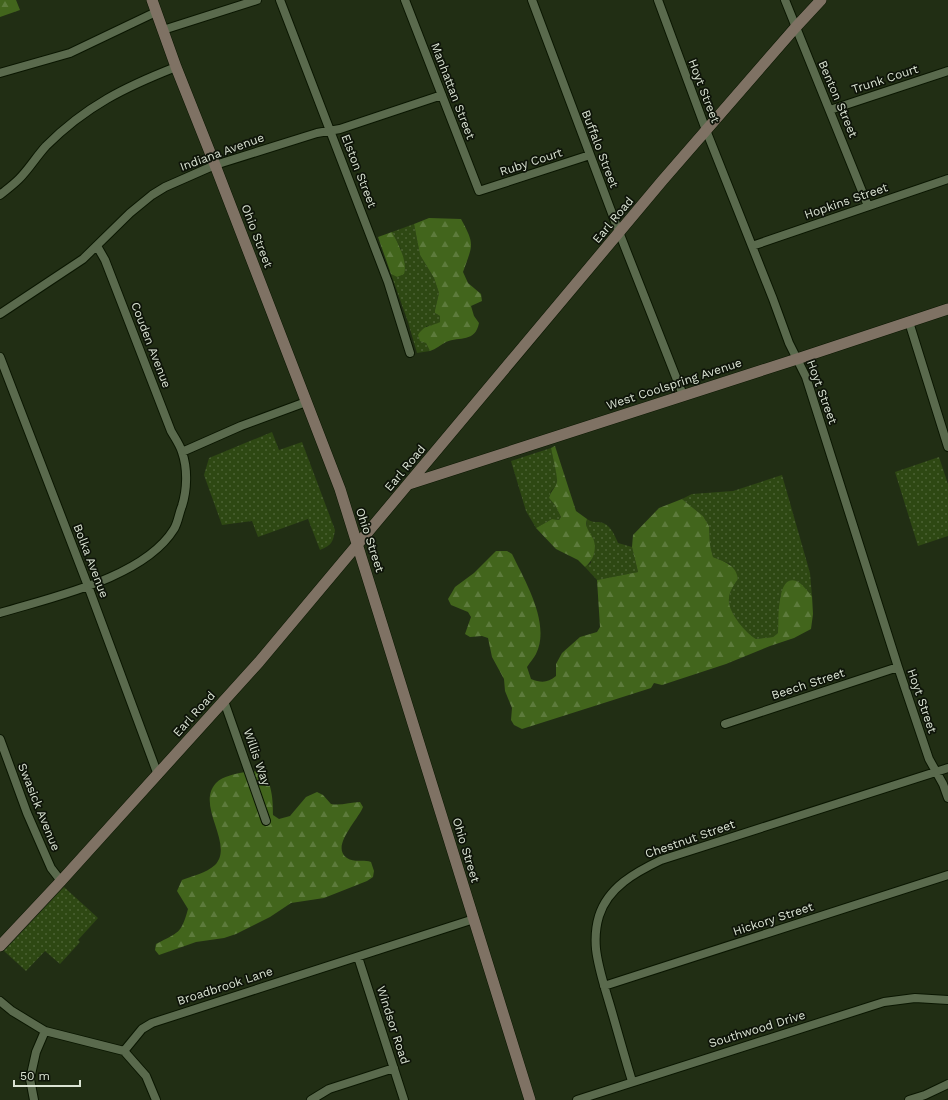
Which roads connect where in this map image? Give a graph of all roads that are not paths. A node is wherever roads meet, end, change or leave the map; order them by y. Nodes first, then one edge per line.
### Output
1 (152, 0) edge
2 (257, 0) edge
3 (280, 0) edge
4 (405, 0) edge
5 (532, 0) edge
6 (658, 0) edge
7 (785, 0) edge
8 (821, 0) edge
9 (156, 12) junction
10 (795, 28) junction
11 (163, 30) junction
12 (176, 67) junction
13 (948, 70) edge
14 (0, 73) edge
15 (442, 95) junction
16 (830, 110) junction
17 (706, 130) junction
18 (330, 131) junction
19 (590, 155) junction
20 (215, 165) junction
21 (948, 179) edge
22 (479, 191) joint
23 (0, 195) edge
24 (868, 206) junction
25 (619, 232) junction
26 (97, 246) junction
27 (752, 246) junction
28 (948, 309) edge
29 (0, 314) edge
30 (909, 322) junction
31 (410, 353) dead end
32 (0, 357) edge
33 (797, 359) junction
34 (683, 395) junction
35 (306, 402) junction
36 (948, 447) edge
37 (182, 452) junction
38 (409, 484) junction
39 (358, 545) junction
40 (88, 586) junction
41 (0, 613) edge
42 (898, 667) junction
43 (224, 700) junction
44 (725, 724) dead end
45 (0, 739) edge
46 (948, 768) edge
47 (935, 772) junction
48 (158, 775) junction
49 (948, 798) edge
50 (266, 821) dead end
51 (948, 875) edge
52 (61, 881) junction
53 (474, 919) junction
54 (0, 946) edge
55 (358, 957) junction
56 (604, 986) junction
57 (948, 1000) edge
58 (0, 1001) edge
59 (45, 1031) junction
60 (124, 1051) junction
61 (394, 1068) junction
62 (632, 1082) junction
63 (948, 1084) edge
64 (34, 1100) edge
65 (156, 1100) edge
66 (311, 1100) edge
67 (404, 1100) edge
68 (530, 1100) edge
69 (577, 1100) edge
70 (909, 1100) edge

1 - 9 street, Ohio Street
2 - 11 street
3 - 18 street, Elston Street
4 - 15 street, Manhattan Street
5 - 19 street, Buffalo Street
6 - 17 street, Hoyt Street
7 - 10 street, Benton Street
8 - 10 street, Earl Road
9 - 11 street, Ohio Street
9 - 14 street
10 - 16 street, Benton Street
10 - 17 street, Earl Road
11 - 12 street, Ohio Street
12 - 20 street, Ohio Street
12 - 23 street
13 - 16 street, Trunk Court
15 - 18 street, Indiana Avenue
15 - 22 street, Manhattan Street
16 - 24 street, Benton Street
17 - 25 street, Earl Road
17 - 27 street, Hoyt Street
18 - 20 street, Indiana Avenue
18 - 31 street, Elston Street
19 - 22 street, Ruby Court
19 - 25 street, Buffalo Street
20 - 26 street, Indiana Avenue
20 - 35 street, Ohio Street
21 - 24 street, Hopkins Street
24 - 27 street, Hopkins Street
25 - 34 street, Buffalo Street
25 - 38 street, Earl Road
26 - 29 street, Indiana Avenue
26 - 37 street, Couden Avenue
27 - 33 street, Hoyt Street
28 - 30 street, West Coolspring Avenue
30 - 33 street, West Coolspring Avenue
30 - 36 street
32 - 40 street, Bolka Avenue
33 - 34 street, West Coolspring Avenue
33 - 42 street, Hoyt Street
34 - 38 street, West Coolspring Avenue
35 - 37 street
35 - 39 street, Ohio Street
37 - 40 street
38 - 39 street, Earl Road
39 - 43 street, Earl Road
39 - 53 street, Ohio Street
40 - 41 street
40 - 48 street, Bolka Avenue
42 - 44 street, Beech Street
42 - 47 street, Hoyt Street
43 - 48 street, Earl Road
43 - 50 street, Willis Way
45 - 52 street, Swasick Avenue
46 - 47 street, Chestnut Street
47 - 49 street, Hoyt Street
47 - 56 street, Chestnut Street
48 - 52 street, Earl Road
51 - 56 street, Hickory Street
52 - 54 street, Earl Road
53 - 55 street, Broadbrook Lane
53 - 68 street, Ohio Street
55 - 60 street, Broadbrook Lane
55 - 61 street, Windsor Road
56 - 62 street, Chestnut Street
57 - 62 street, Southwood Drive
58 - 59 street
59 - 60 street
59 - 64 street
60 - 65 street
61 - 66 street
61 - 67 street, Windsor Road
62 - 69 street, Southwood Drive
63 - 70 street

